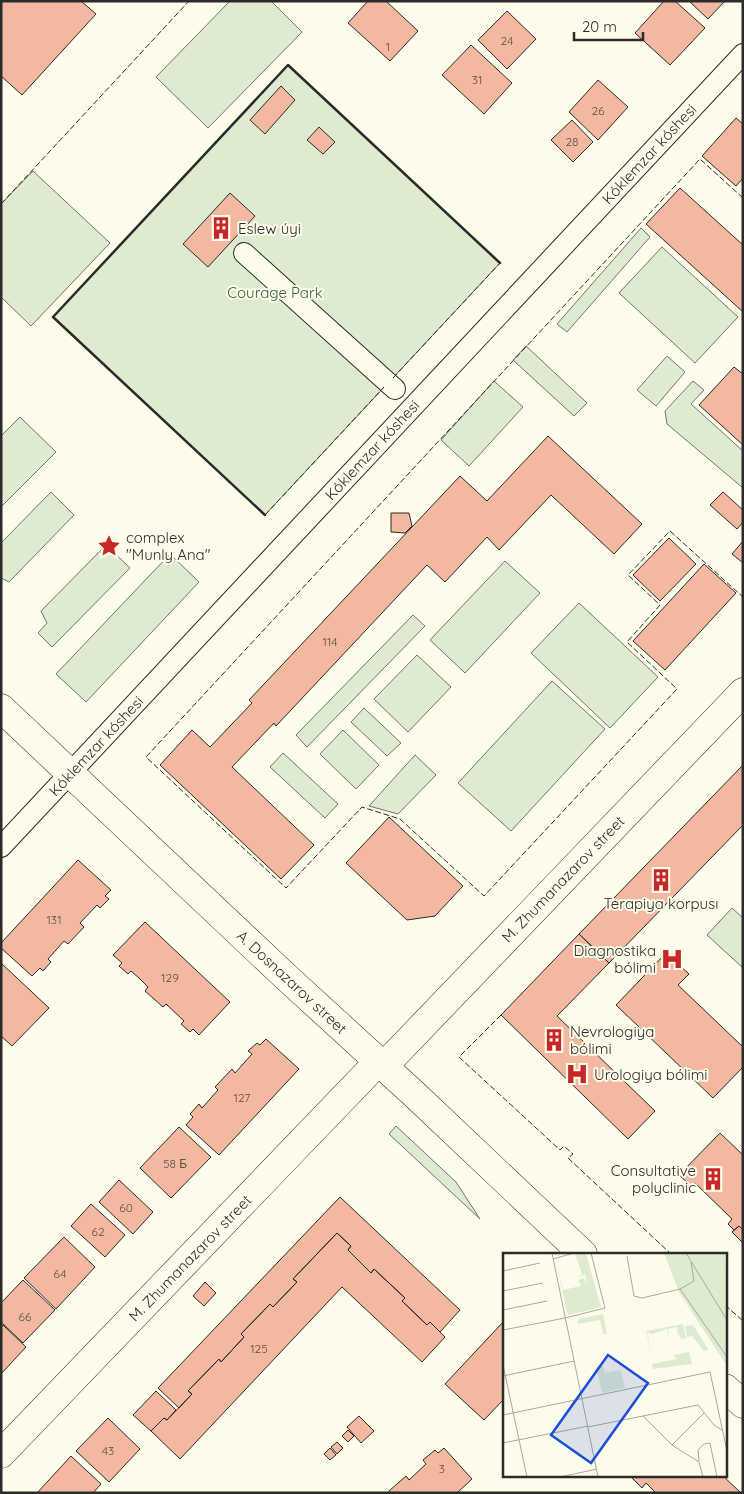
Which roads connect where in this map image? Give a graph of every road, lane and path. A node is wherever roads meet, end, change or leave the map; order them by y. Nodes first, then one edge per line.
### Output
1 (743, 54) edge
2 (244, 253) dead end
3 (395, 389) dead end
4 (743, 692) edge
5 (1, 708) edge
6 (71, 774) junction
7 (1, 847) edge
8 (381, 1064) junction
9 (582, 1253) edge
10 (726, 1389) edge
11 (743, 1404) edge
12 (1, 1454) edge

1 - 6 street, Kóklemzar kóshesi
2 - 3 street
4 - 8 main road, M. Zhumanazarov street
5 - 6 main road, A. Dosnazarov street
6 - 7 street, Kóklemzar kóshesi
6 - 8 main road, A. Dosnazarov street
8 - 9 main road, A. Dosnazarov street
8 - 12 main road, M. Zhumanazarov street
10 - 11 main road

